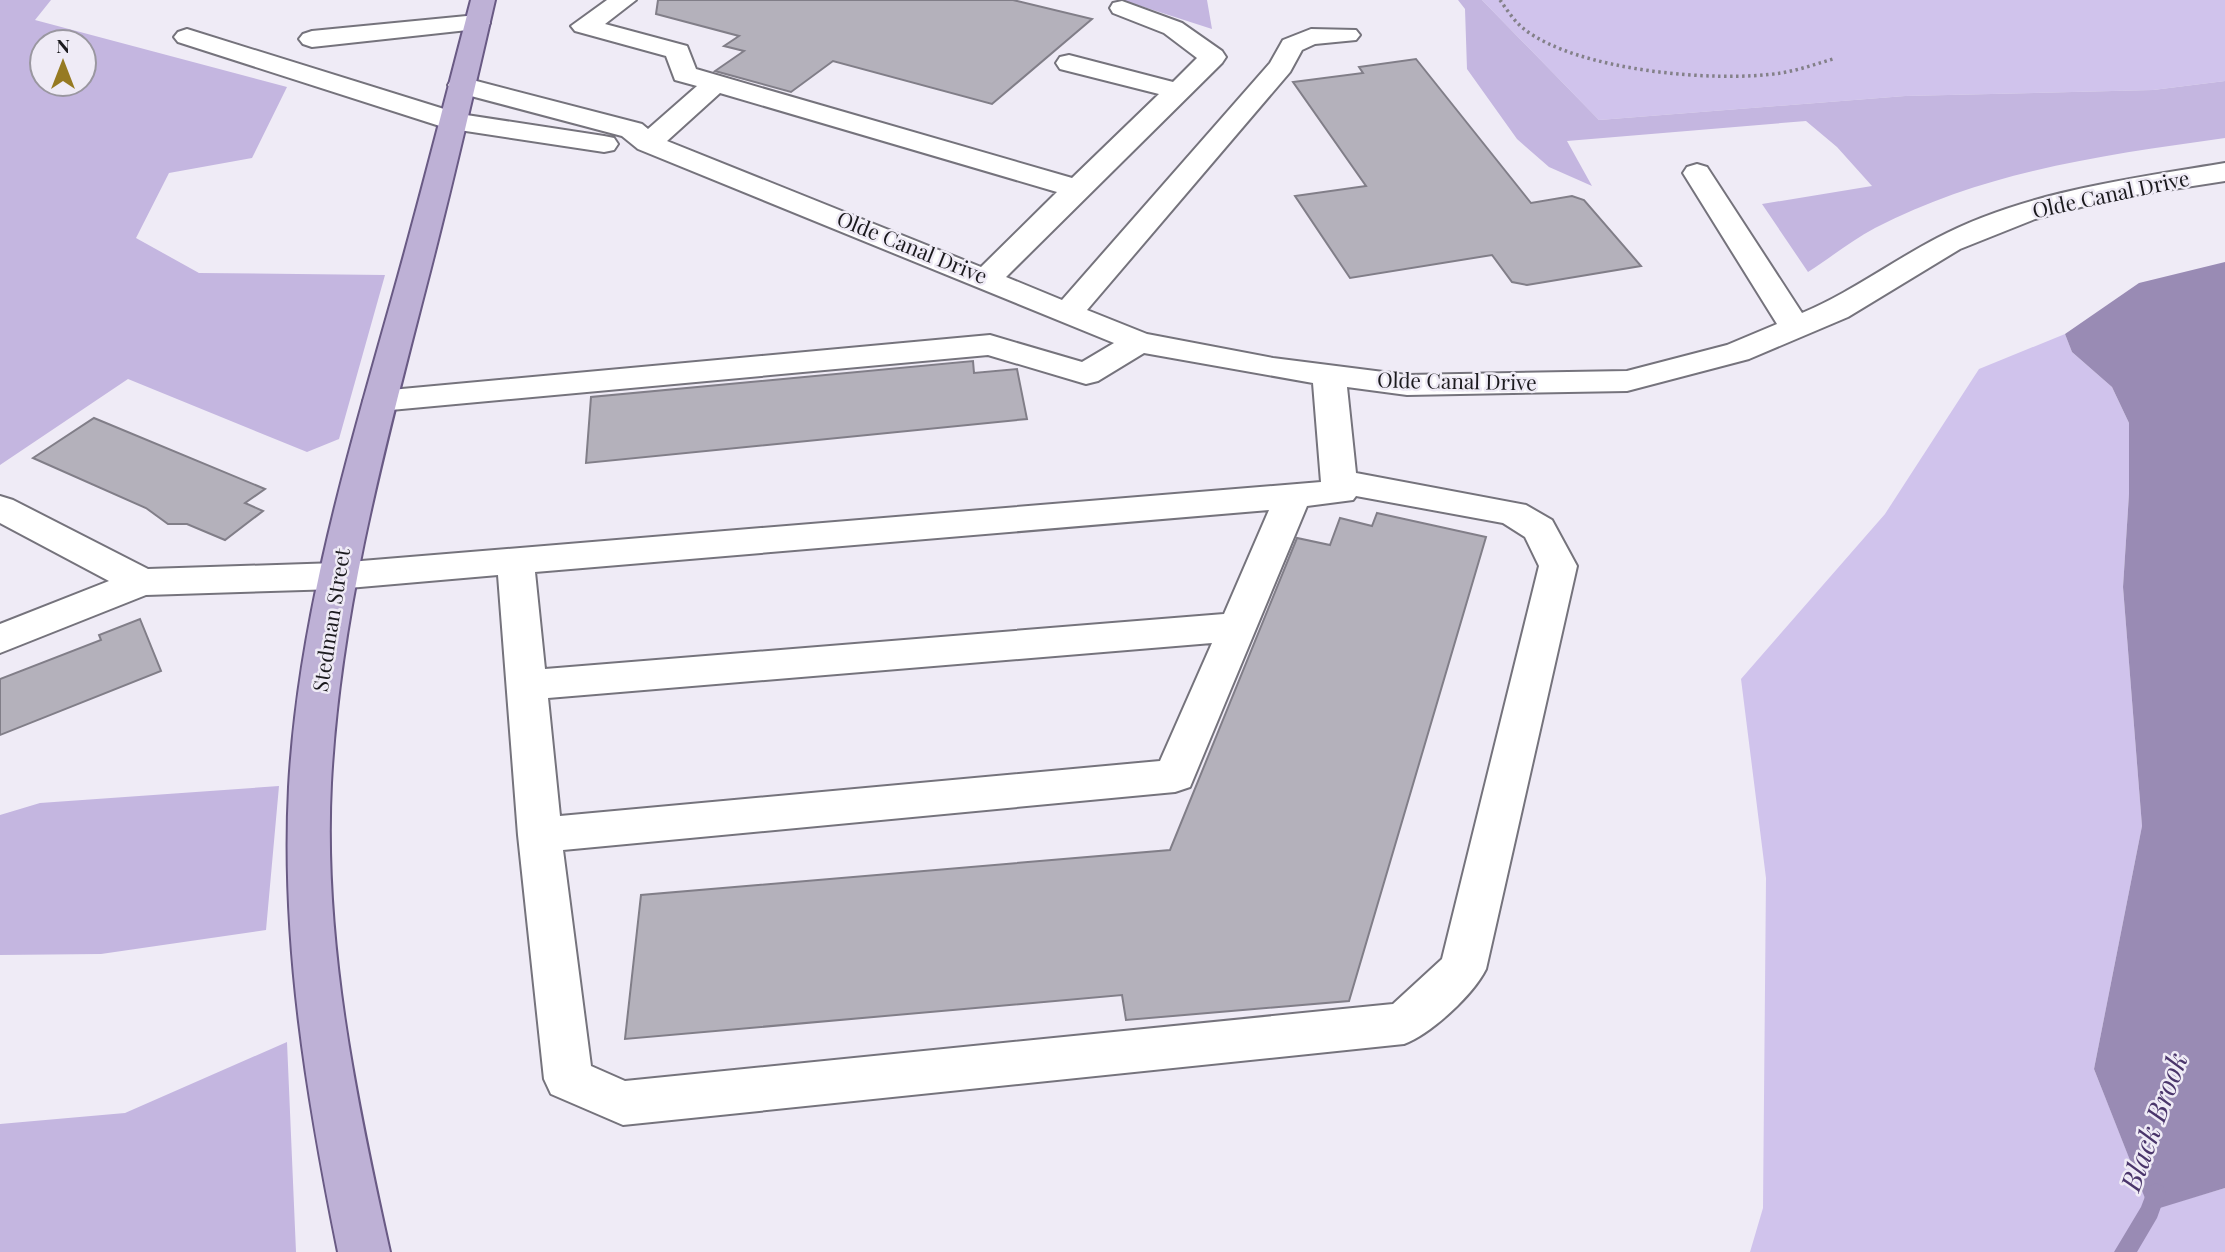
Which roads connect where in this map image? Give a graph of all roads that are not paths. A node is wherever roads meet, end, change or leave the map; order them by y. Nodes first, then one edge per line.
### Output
1 (624, 0) edge
2 (1122, 8) dead end
3 (480, 12) edge
4 (1347, 35) dead end
5 (187, 37) dead end
6 (312, 39) dead end
7 (1069, 63) dead end
8 (716, 83) junction
9 (461, 85) junction
10 (1178, 91) junction
11 (456, 122) junction
12 (648, 143) junction
13 (2225, 172) edge
14 (1697, 173) dead end
15 (1077, 189) junction
16 (987, 279) junction
17 (1068, 312) junction
18 (1796, 327) junction
19 (1139, 342) junction
20 (1329, 375) junction
21 (380, 401) junction
22 (1339, 481) junction
23 (1293, 496) junction
24 (0, 508) edge
25 (515, 561) junction
26 (337, 576) junction
27 (142, 582) junction
28 (1238, 627) junction
29 (0, 639) edge
30 (527, 685) junction
31 (540, 835) junction
32 (364, 1252) edge

1 - 8 street
2 - 10 street
3 - 6 street
3 - 9 main road, Stedman Street
4 - 17 street
5 - 11 street, Olde Canal Drive
7 - 10 street
8 - 12 street
8 - 15 street
9 - 11 main road, Stedman Street
9 - 12 street, Olde Canal Drive
10 - 15 street
11 - 12 street, Olde Canal Drive
11 - 21 main road, Stedman Street
12 - 16 street, Olde Canal Drive
13 - 18 street, Olde Canal Drive
14 - 18 street
15 - 16 street
16 - 17 street, Olde Canal Drive
17 - 19 street, Olde Canal Drive
18 - 20 street, Olde Canal Drive
19 - 20 street, Olde Canal Drive
19 - 21 street
20 - 22 street
21 - 26 main road, Stedman Street
22 - 23 street
22 - 31 street
23 - 25 street
23 - 28 street
24 - 27 street
25 - 26 street
25 - 30 street
26 - 27 street
26 - 32 main road, Stedman Street
27 - 29 street
28 - 30 street
28 - 31 street
30 - 31 street

